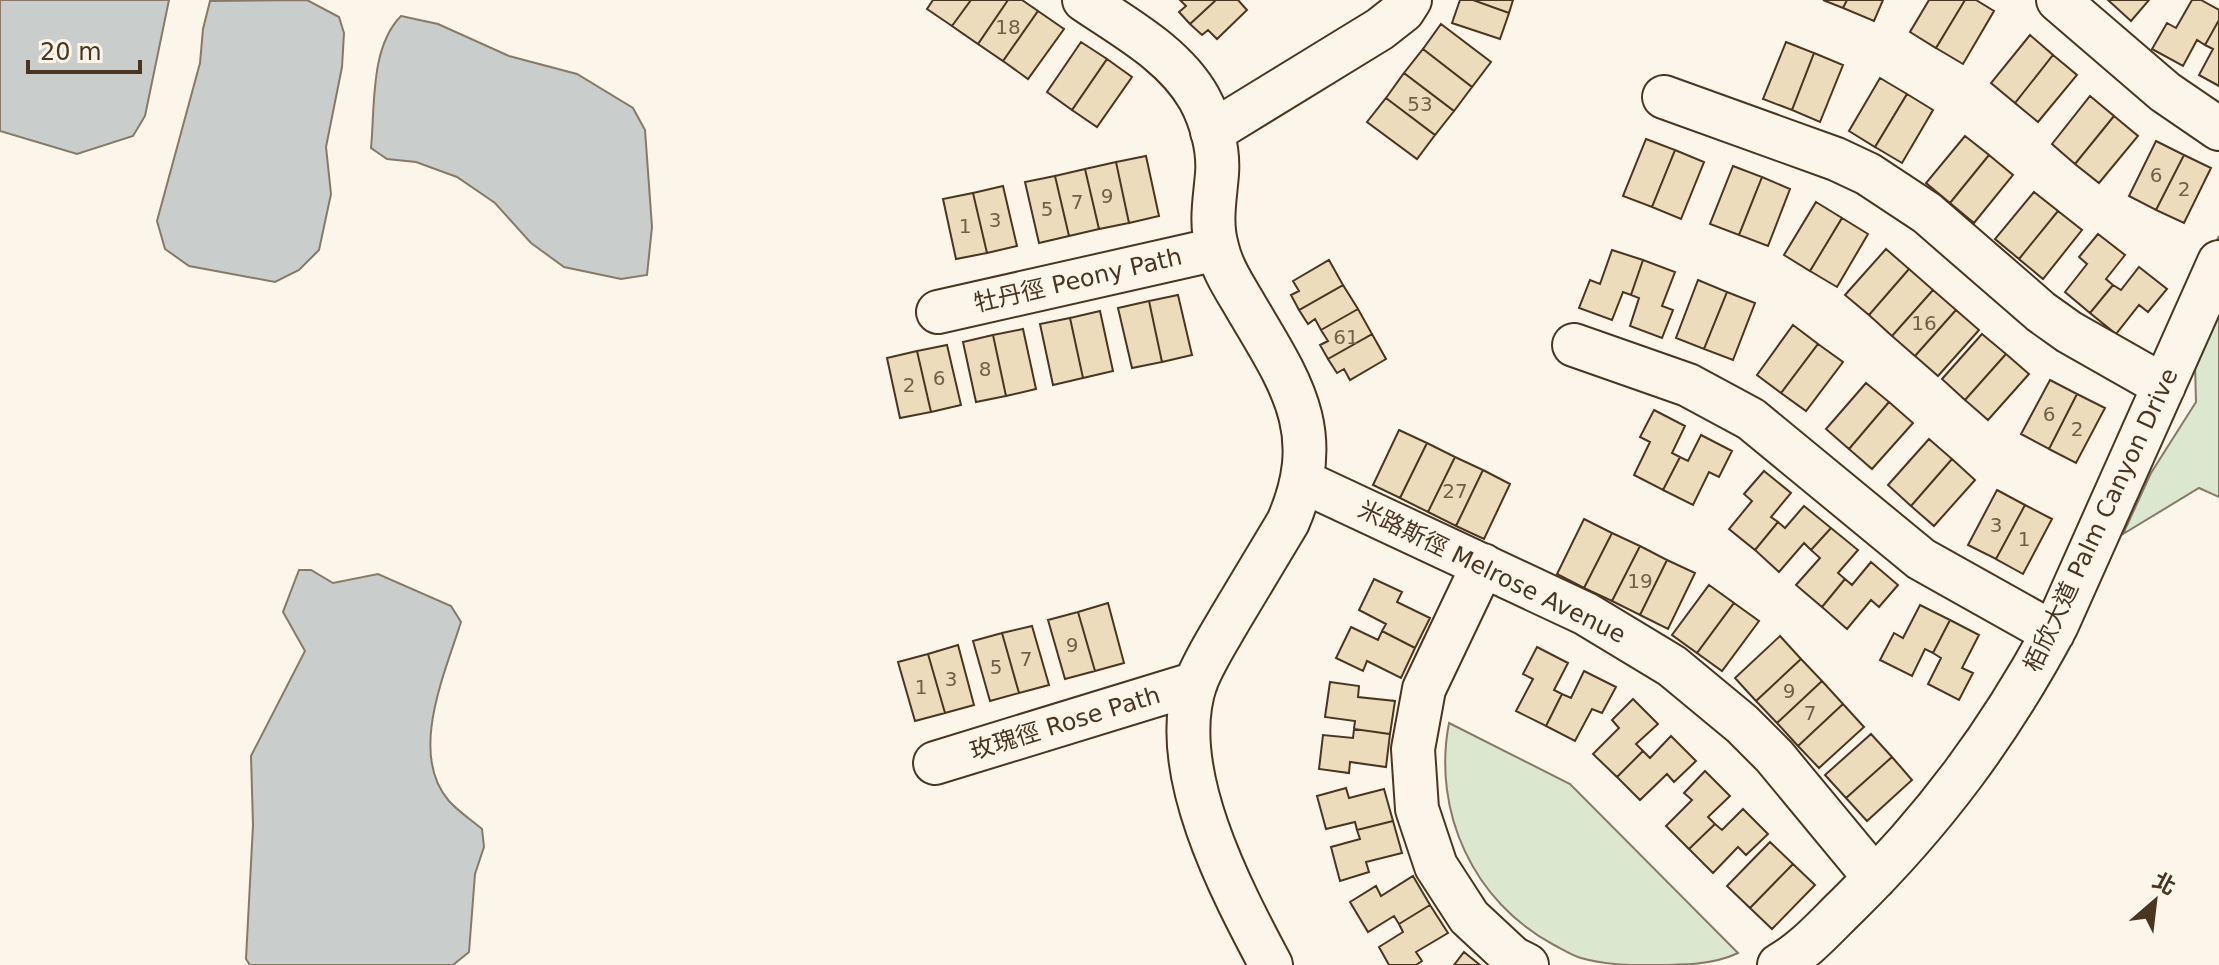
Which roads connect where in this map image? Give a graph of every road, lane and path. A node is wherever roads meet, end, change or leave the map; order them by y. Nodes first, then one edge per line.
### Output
1 (1084, 0) edge
2 (1410, 0) edge
3 (2058, 0) edge
4 (1664, 97) dead end
5 (2219, 129) edge
6 (1212, 132) junction
7 (1217, 249) junction
8 (2219, 262) edge
9 (938, 312) dead end
10 (1574, 345) dead end
11 (2164, 386) junction
12 (1302, 481) junction
13 (1483, 565) junction
14 (2053, 633) junction
15 (1196, 683) junction
16 (935, 763) dead end
17 (1875, 878) junction
18 (1271, 965) edge
19 (1527, 965) edge
20 (1779, 965) edge

1 - 6 street
2 - 6 street
3 - 5 street
4 - 11 street
6 - 7 street
7 - 9 street, 牡丹徑 Peony Path
7 - 12 street
8 - 11 street, 栢欣大道 Palm Canyon Drive
10 - 14 street
11 - 14 street, 栢欣大道 Palm Canyon Drive
12 - 13 street, 米路斯徑 Melrose Avenue
12 - 15 street
13 - 17 street, 米路斯徑 Melrose Avenue
13 - 19 street
14 - 17 street, 栢欣大道 Palm Canyon Drive
15 - 16 street, 玫瑰徑 Rose Path
15 - 18 street
17 - 20 street, 栢欣大道 Palm Canyon Drive

